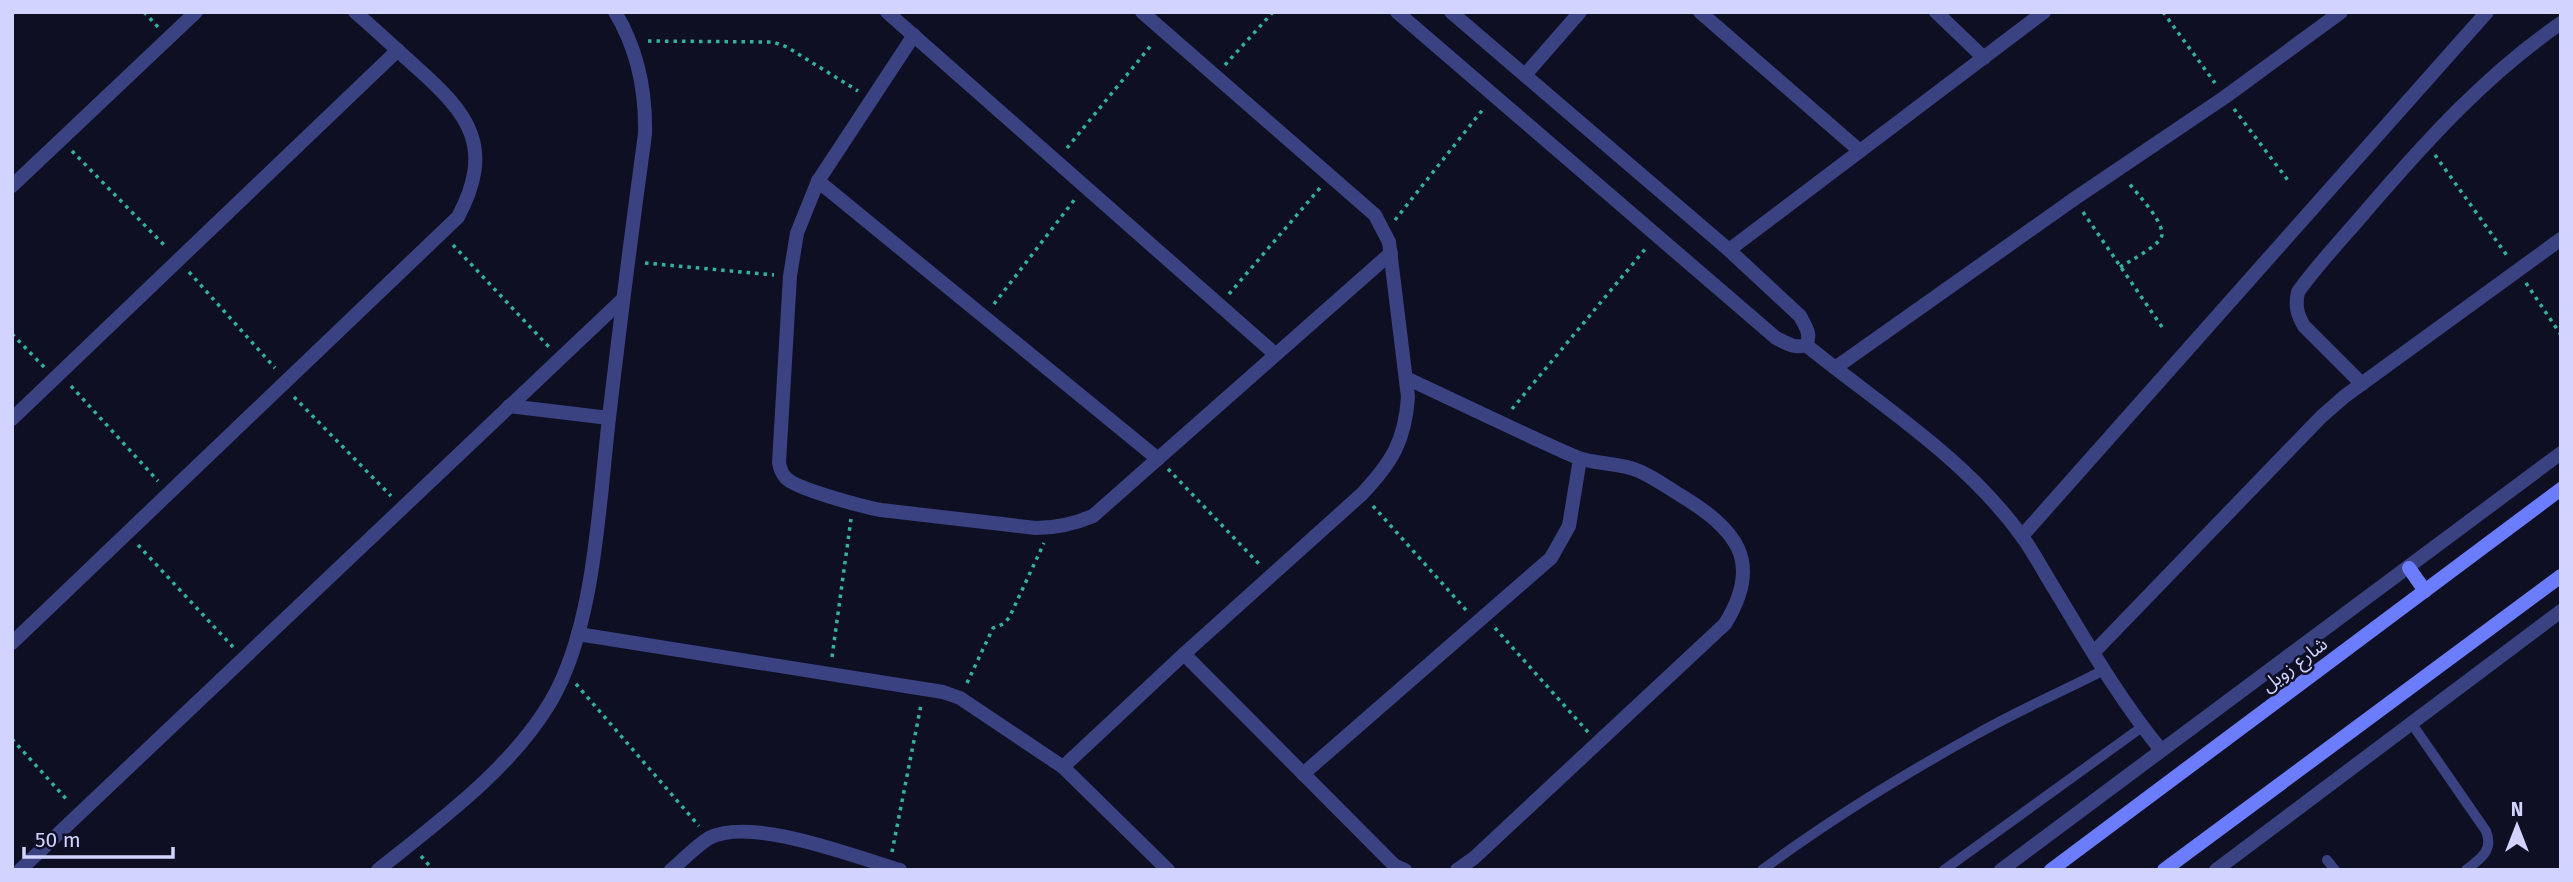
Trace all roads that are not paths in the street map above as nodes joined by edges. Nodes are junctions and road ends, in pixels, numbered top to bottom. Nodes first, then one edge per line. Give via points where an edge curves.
1 (196, 12) edge
2 (355, 12) edge
3 (615, 12) edge
4 (887, 12) edge
5 (1142, 12) edge
6 (1397, 12) edge
7 (1451, 12) edge
8 (1580, 12) edge
9 (1700, 12) edge
10 (1936, 12) edge
11 (2044, 12) edge
12 (2342, 12) edge
13 (2487, 12) edge
14 (2561, 23) edge
15 (914, 35) junction
16 (398, 50) junction
17 (1984, 58) junction
18 (1525, 75) junction
19 (1860, 151) junction
20 (818, 181) junction
21 (12, 186) edge
22 (2561, 239) edge
23 (1729, 250) junction
24 (1391, 253) junction
25 (622, 299) junction
26 (1806, 345) junction
27 (1275, 354) junction
28 (1835, 368) junction
29 (1406, 378) junction
30 (2362, 384) junction
31 (509, 406) junction
32 (609, 418) junction
33 (12, 419) edge
34 (2561, 453) edge
35 (1158, 458) junction
36 (1580, 458) junction
37 (2561, 489) edge
38 (2022, 536) junction
39 (2409, 568) junction
40 (2561, 576) edge
41 (2425, 591) junction
42 (2561, 611) edge
43 (578, 634) junction
44 (12, 643) edge
45 (2094, 652) junction
46 (1184, 654) junction
47 (2104, 670) junction
48 (2412, 724) junction
49 (2143, 727) junction
50 (2161, 750) junction
51 (1063, 767) junction
52 (1303, 774) junction
53 (2327, 860) dead end
54 (895, 868) edge
55 (20, 870) edge
56 (378, 870) edge
57 (671, 870) edge
58 (1168, 870) edge
59 (1405, 870) edge
60 (1457, 870) edge
61 (1762, 870) edge
62 (1944, 870) edge
63 (2000, 870) edge
64 (2051, 870) edge
65 (2164, 870) edge
66 (2216, 870) edge
67 (2335, 870) edge
68 (2466, 870) edge

1 - 21 street
2 - 16 street
3 - 25 street via 630,41 643,87 645,122
4 - 15 street
5 - 24 street via 1375,215 1386,232
6 - 26 street via 1776,338 1791,346
7 - 18 street
8 - 18 street
9 - 19 street
10 - 17 street
11 - 17 street
12 - 28 street
13 - 38 street
14 - 30 street via 2487,80 2426,142 2298,292 2295,304 2304,326
15 - 20 street
15 - 27 street
16 - 33 street
16 - 44 street via 447,94 463,115 473,140 476,167 471,193 458,217
17 - 19 street
18 - 23 street
19 - 23 street
20 - 35 street
20 - 35 street via 797,233 790,276 779,463 792,482 881,510 1051,528 1093,516
22 - 30 street
23 - 26 street via 1800,316 1807,329
24 - 27 street
24 - 29 street
25 - 31 street
25 - 32 street
26 - 28 street
27 - 35 street
28 - 38 street via 1934,444
29 - 36 street
29 - 46 street via 1406,416 1386,468
30 - 45 street via 2321,417
31 - 32 street
31 - 55 street
32 - 43 street via 594,552
34 - 39 street
36 - 52 street via 1569,526 1551,558
36 - 60 street via 1637,470 1710,513 1729,531 1740,553 1743,578 1738,603 1725,624
37 - 41 main road, شارع زويل
38 - 45 street
39 - 41 main road
39 - 50 street
40 - 65 main road
41 - 64 main road, شارع زويل
42 - 48 street
43 - 51 street via 943,692 960,698
43 - 56 street via 552,700 535,725 493,773
45 - 47 street
46 - 51 street
46 - 52 street
47 - 49 street
47 - 61 lane via 1976,734 1800,841
48 - 66 street
48 - 68 lane via 2489,839 2485,854
49 - 50 street
49 - 62 lane
50 - 63 street
51 - 58 street
52 - 59 street
53 - 67 lane
54 - 57 street via 789,836 750,832 710,838

